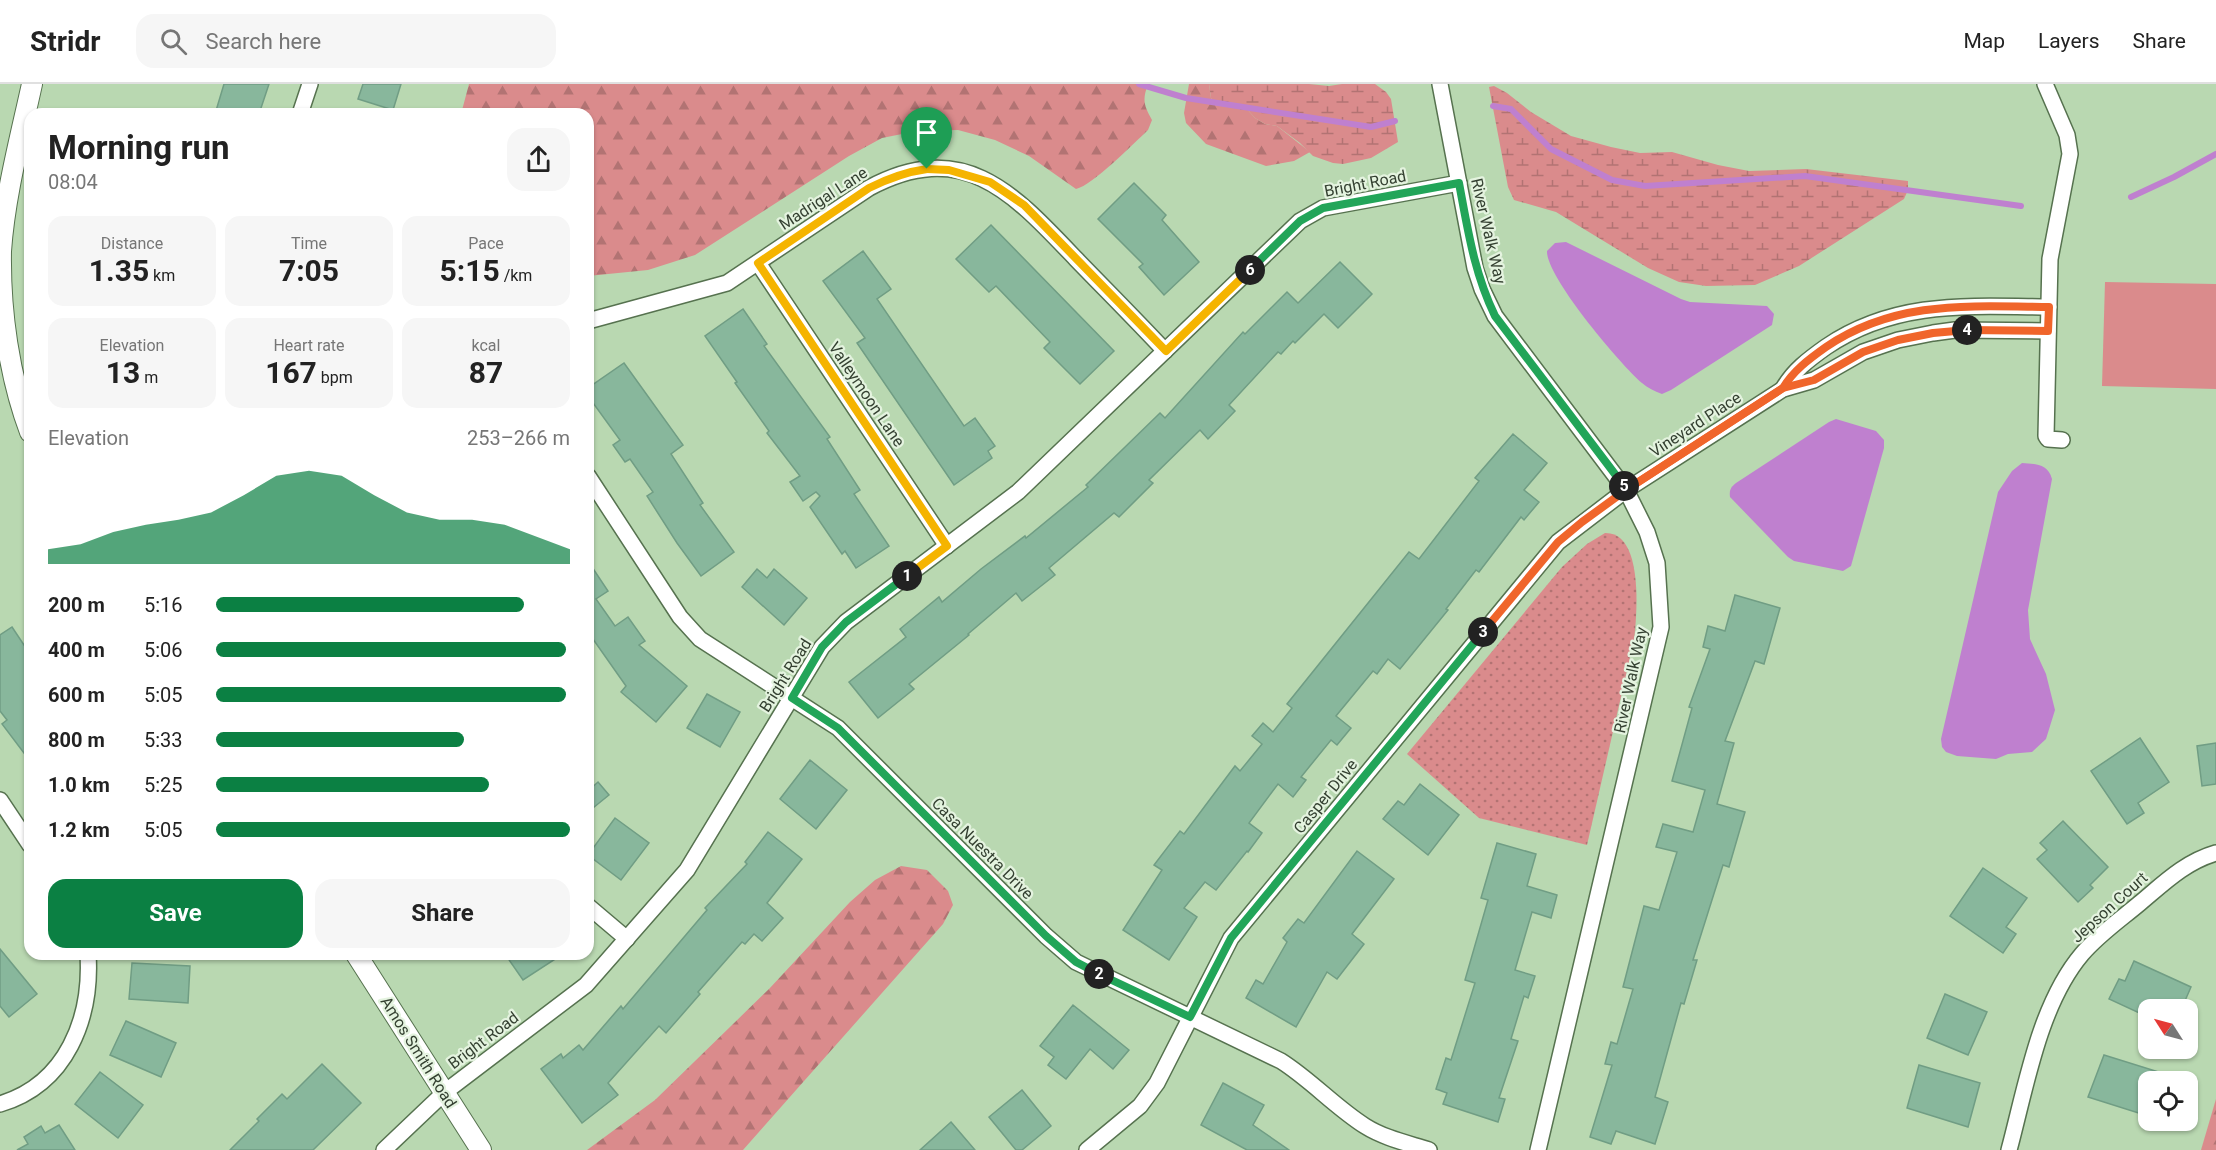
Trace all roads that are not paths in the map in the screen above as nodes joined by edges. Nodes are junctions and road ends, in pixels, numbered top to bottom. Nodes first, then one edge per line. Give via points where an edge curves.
1 (32, 84) edge
2 (310, 84) edge
3 (1440, 84) edge
4 (2045, 84) edge
5 (27, 108) edge
6 (302, 108) edge
7 (24, 121) edge
8 (1459, 183) junction
9 (758, 263) junction
10 (0, 304) edge
11 (2049, 307) junction
12 (594, 319) edge
13 (2048, 331) junction
14 (1166, 351) junction
15 (1783, 388) junction
16 (24, 412) edge
17 (2062, 440) dead end
18 (594, 485) edge
19 (1626, 490) junction
20 (947, 546) junction
21 (792, 698) junction
22 (0, 800) edge
23 (24, 836) edge
24 (2216, 853) edge
25 (594, 911) edge
26 (627, 939) junction
27 (88, 960) edge
28 (360, 960) edge
29 (1190, 1017) junction
30 (445, 1092) junction
31 (0, 1104) edge
32 (384, 1150) edge
33 (481, 1150) edge
34 (1086, 1150) edge
35 (1429, 1150) edge
36 (1538, 1150) edge
37 (2009, 1150) edge

1 - 5 street
2 - 6 street
3 - 8 street, River Walk Way
4 - 11 street via 2070,154 2053,235
7 - 10 street via 3,229
8 - 14 street, Bright Road via 1323,208 1300,221
8 - 19 street, River Walk Way via 1475,268 1495,316
9 - 12 street, Madrigal Lane via 727,283
9 - 14 street, Madrigal Lane via 888,178 927,169 949,170 990,182 1024,205
9 - 20 street, Valleymoon Lane
10 - 16 street
11 - 13 street
11 - 15 street, Vineyard Place via 1937,307 1878,320 1821,350 1794,372
13 - 15 street, Vineyard Place via 1955,330 1913,336 1863,352 1814,380
13 - 17 street via 2045,434 2048,439
14 - 20 street, Bright Road via 1018,492
15 - 19 street, Vineyard Place
18 - 21 street, Casa Nuestra Drive via 680,617 700,639
19 - 29 street, Casper Drive via 1558,542 1231,938
19 - 36 street, River Walk Way via 1657,563 1661,627
20 - 21 street, Bright Road via 846,622 822,647
21 - 26 street, Bright Road via 687,870
21 - 29 street, Casa Nuestra Drive via 838,728 1076,962
22 - 23 street
24 - 37 street, Jepson Court via 2180,869 2082,954 2047,1011
25 - 26 street
26 - 30 street, Bright Road via 586,985
27 - 31 street via 88,998 71,1045 41,1081
28 - 30 street, Amos Smith Road
29 - 34 street, Casper Drive via 1157,1083 1140,1106
29 - 35 street, Casa Nuestra Drive via 1302,1074 1362,1125
30 - 32 street, Bright Road
30 - 33 street, Amos Smith Road

